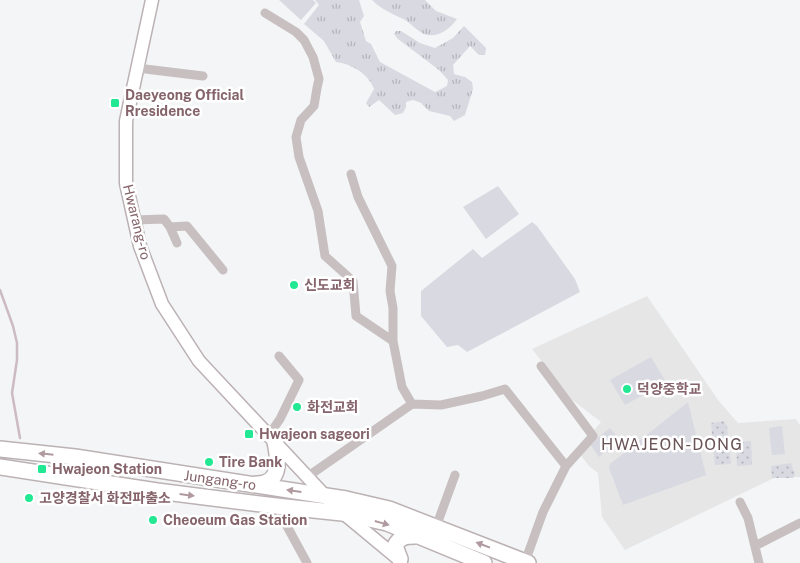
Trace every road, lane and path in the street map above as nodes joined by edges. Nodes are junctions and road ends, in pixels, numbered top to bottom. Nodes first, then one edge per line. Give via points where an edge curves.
1 (152, 0) edge
2 (265, 13) dead end
3 (137, 68) junction
4 (203, 76) dead end
5 (351, 174) dead end
6 (134, 220) junction
7 (170, 228) junction
8 (178, 244) dead end
9 (223, 270) dead end
10 (393, 342) junction
11 (279, 356) dead end
12 (541, 366) dead end
13 (412, 404) junction
14 (272, 439) junction
15 (0, 449) edge
16 (566, 466) junction
17 (0, 467) edge
18 (454, 475) dead end
19 (307, 477) junction
20 (246, 484) junction
21 (325, 495) junction
22 (740, 502) dead end
23 (276, 506) junction
24 (342, 513) junction
25 (800, 523) edge
26 (436, 527) junction
27 (415, 536) junction
28 (755, 546) junction
29 (402, 561) edge
30 (526, 562) edge
31 (307, 563) edge
32 (484, 563) edge
33 (759, 563) edge

1 - 3 main road, Hwarang-ro
2 - 10 street via 304,40 318,78 314,106 301,120 296,137 299,157 318,211 325,256 353,281 356,316
3 - 4 street
3 - 6 main road, Hwarang-ro via 126,121 126,183
5 - 10 street via 358,197 392,266
6 - 7 street via 164,219
6 - 14 main road, Hwarang-ro via 140,246 162,304 199,361
7 - 8 street
7 - 9 street via 187,226
10 - 13 street via 402,387
11 - 14 street via 298,380
12 - 16 street via 593,436
13 - 16 street via 441,405 505,389
13 - 19 street
14 - 19 main road, Hwarang-ro
14 - 20 main road via 278,465 274,475 261,484
20 -> 15 main road, Jungang-ro via 74,457
16 - 30 street via 543,512
17 -> 23 main road, Jungang-ro via 81,481
18 - 26 street
19 - 21 main road, Hwarang-ro
21 -> 20 main road, Jungang-ro
21 - 24 main road, Hwarang-ro
21 - 26 main road, Jungang-ro via 389,509
22 - 28 street
23 - 24 main road, Jungang-ro
23 - 31 street
24 -> 27 main road, Jungang-ro via 387,523
24 - 29 main road, Hwarang-ro
25 - 28 street
30 -> 26 main road, Jungang-ro
27 - 29 main road via 397,541 395,546
27 - 32 main road, Jungang-ro
28 - 33 street

